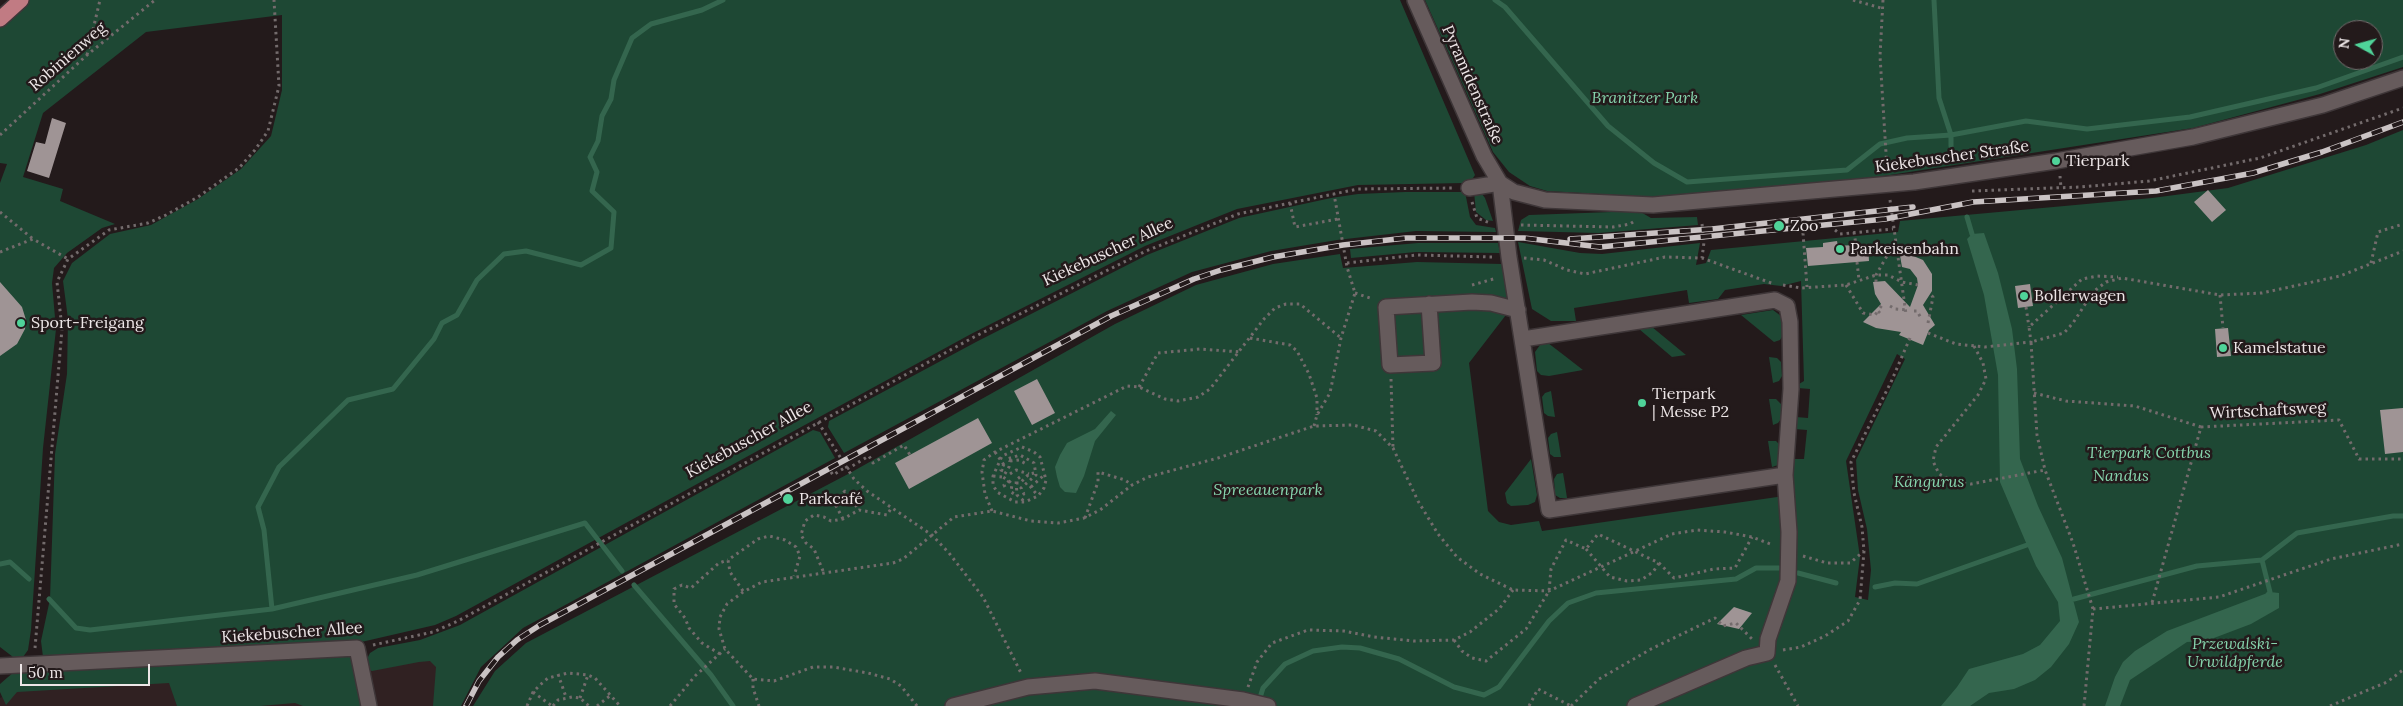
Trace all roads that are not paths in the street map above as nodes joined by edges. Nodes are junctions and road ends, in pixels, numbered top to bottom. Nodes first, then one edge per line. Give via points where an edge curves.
1 (21, 0) edge
2 (1415, 0) edge
3 (0, 19) edge
4 (2403, 78) edge
5 (1500, 183) junction
6 (1469, 188) road end
7 (1429, 304) junction
8 (1518, 310) junction
9 (1523, 339) junction
10 (1785, 475) junction
11 (0, 666) edge
12 (369, 706) edge
13 (953, 706) edge
14 (1268, 706) edge
15 (1636, 706) edge

1 - 3 main road
2 - 5 street, Pyramidenstraße via 1484,156
4 - 5 street, Kiekebuscher Straße via 2323,104 2193,137 1914,182 1653,205 1545,200 1514,192
5 - 6 street
5 - 8 street
7 - 7 street via 1386,307 1390,366 1433,363
7 - 8 street via 1491,303
8 - 9 street
9 - 10 street via 1549,510
9 - 10 street via 1775,300 1787,306 1791,388
10 - 15 street via 1788,581 1768,639 1767,653 1746,658
11 - 12 street, Kiekebuscher Allee via 357,648
13 - 14 street via 1028,687 1095,681 1247,700

